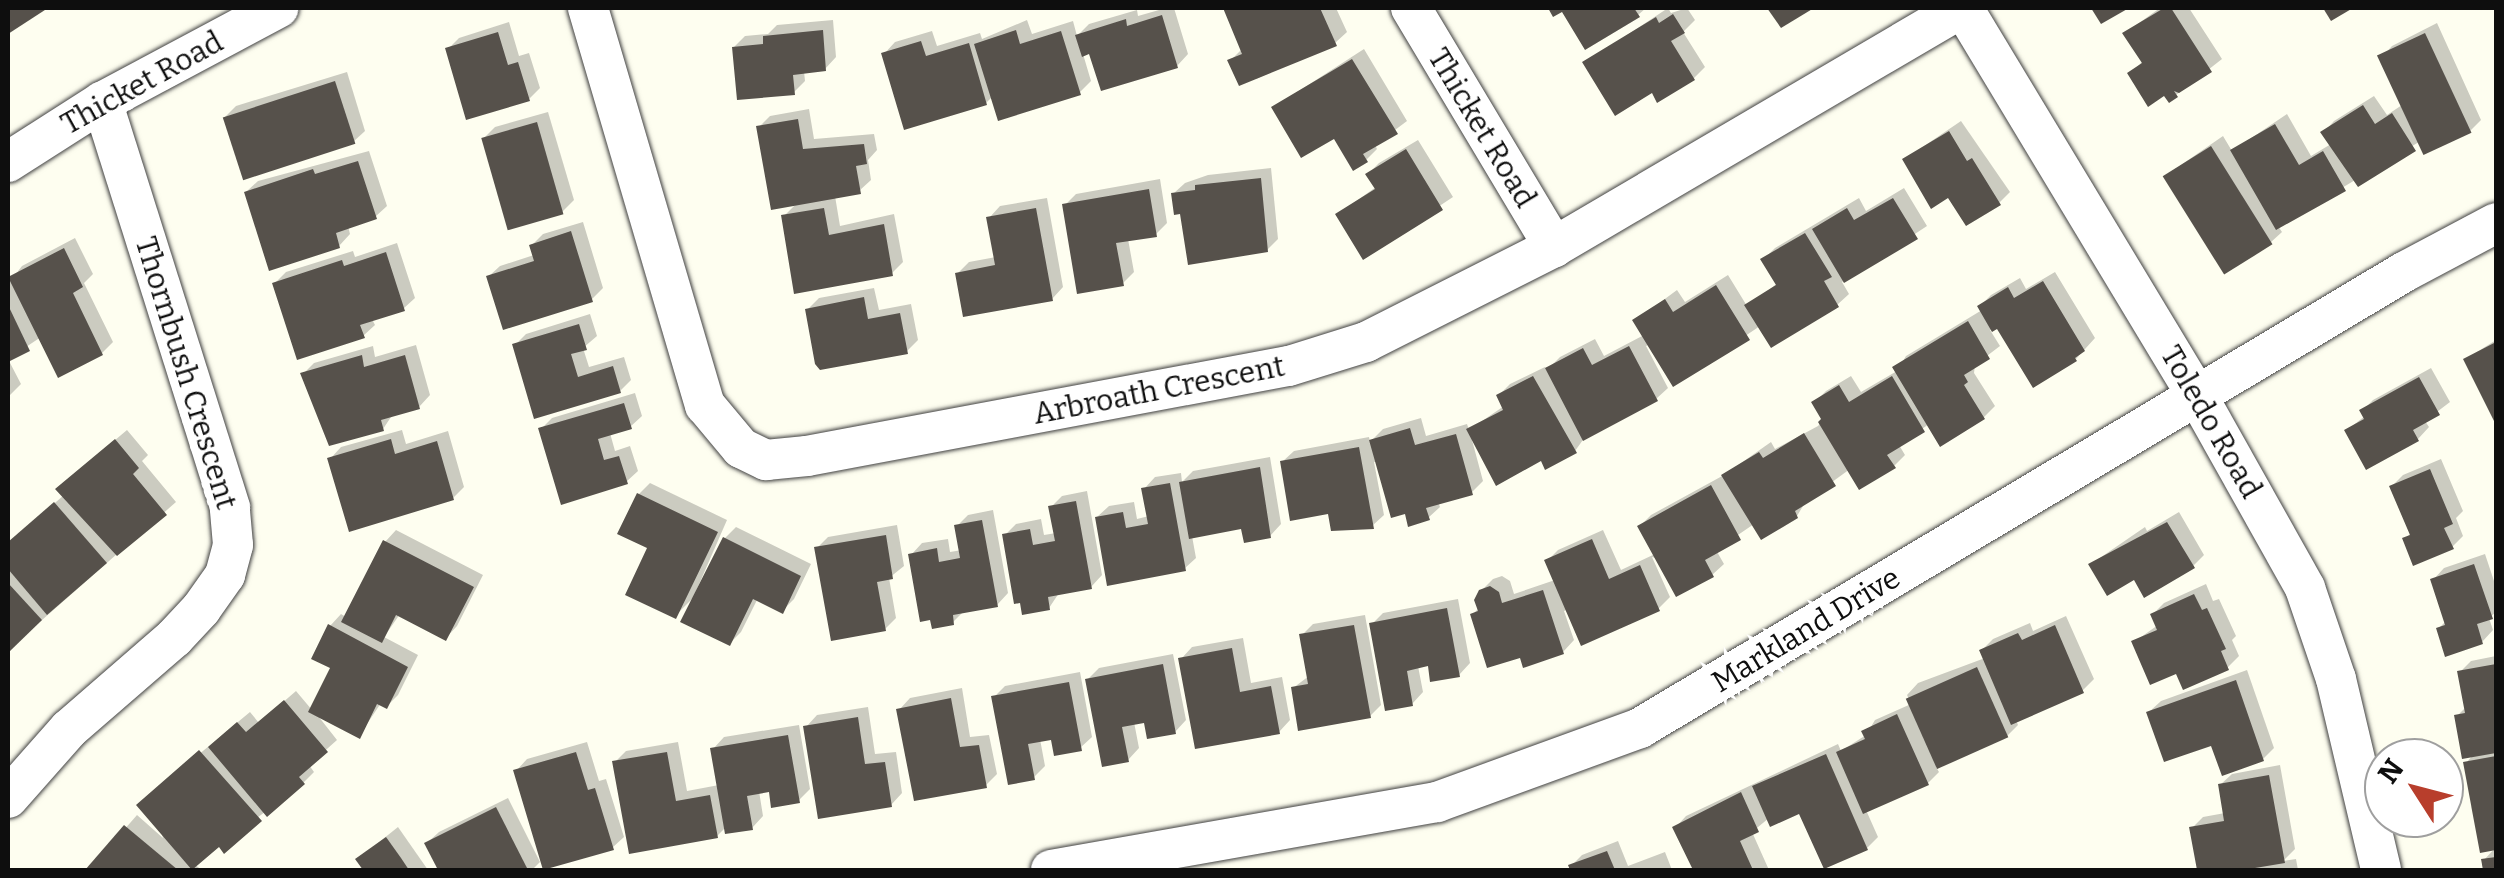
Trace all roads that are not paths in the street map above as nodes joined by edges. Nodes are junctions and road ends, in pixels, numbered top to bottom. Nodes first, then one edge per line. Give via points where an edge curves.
1 (278, 8) edge
2 (588, 8) edge
3 (1411, 8) edge
4 (1963, 8) edge
5 (102, 102) junction
6 (8, 162) edge
7 (2496, 223) edge
8 (1554, 248) junction
9 (2198, 397) junction
10 (8, 798) edge
11 (1051, 870) edge
12 (2381, 870) edge

1 - 5 street, Thicket Road
2 - 8 street, Arbroath Crescent via 705,405 741,448 766,460 1289,366 1366,342
3 - 8 street, Thicket Road
4 - 8 street, Arbroath Crescent
4 - 9 street, Toledo Road
5 - 6 street, Thicket Road
5 - 10 street, Thornbush Crescent via 230,507 233,545 225,576 201,608 68,729
7 - 9 street, Markland Drive
9 - 11 street, Markland Drive via 1640,728 1437,802
9 - 12 street, Toledo Road via 2305,588 2336,679

